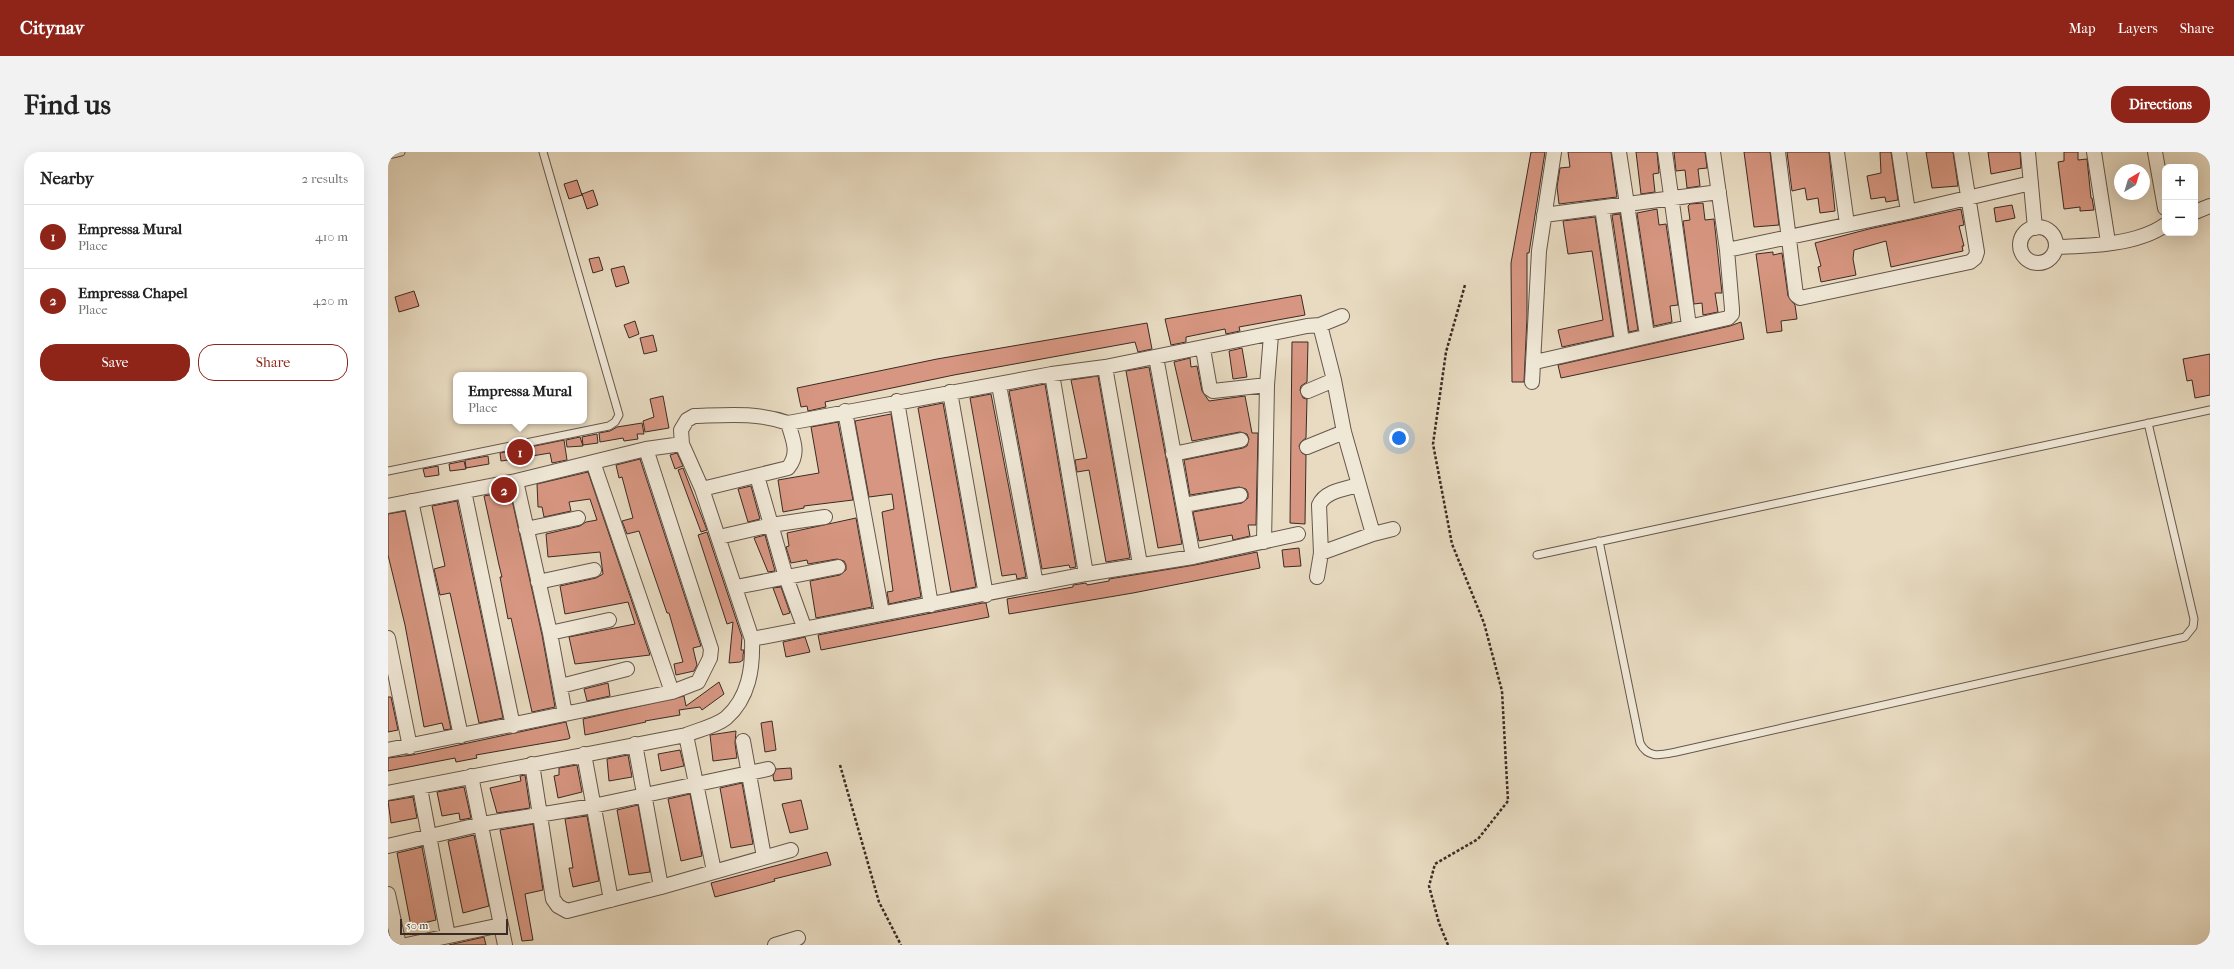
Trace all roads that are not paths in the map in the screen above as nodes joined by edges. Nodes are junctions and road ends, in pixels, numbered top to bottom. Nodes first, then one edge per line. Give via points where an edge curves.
1 (401, 152) edge
2 (542, 152) edge
3 (1554, 152) edge
4 (1619, 152) edge
5 (1665, 152) edge
6 (1713, 152) edge
7 (1778, 152) edge
8 (1837, 152) edge
9 (1899, 152) edge
10 (1961, 152) edge
11 (2028, 152) edge
12 (2094, 152) edge
13 (2155, 152) edge
14 (388, 155) edge
15 (2031, 183) junction
16 (1719, 192) junction
17 (1966, 198) junction
18 (1671, 199) junction
19 (2164, 200) edge
20 (1627, 204) junction
21 (2210, 206) edge
22 (1602, 208) junction
23 (2198, 211) edge
24 (1908, 212) junction
25 (1544, 215) junction
26 (1847, 224) junction
27 (2162, 226) edge
28 (2035, 228) junction
29 (1788, 237) junction
30 (2108, 242) junction
31 (2056, 247) junction
32 (1727, 250) junction
33 (1342, 316) dead end
34 (1320, 325) junction
35 (1689, 326) junction
36 (1271, 335) junction
37 (1647, 335) junction
38 (1622, 341) junction
39 (1203, 349) junction
40 (1156, 357) junction
41 (1535, 362) junction
42 (1105, 367) junction
43 (1052, 374) junction
44 (1334, 380) junction
45 (1532, 382) dead end
46 (998, 385) junction
47 (1267, 385) junction
48 (1308, 391) dead end
49 (950, 392) junction
50 (897, 402) junction
51 (2210, 410) edge
52 (845, 411) junction
53 (788, 423) junction
54 (2148, 423) junction
55 (1344, 432) junction
56 (1240, 440) dead end
57 (682, 444) junction
58 (1307, 447) dead end
59 (646, 449) junction
60 (1173, 454) junction
61 (593, 462) junction
62 (388, 471) edge
63 (757, 476) junction
64 (516, 481) junction
65 (1358, 485) junction
66 (702, 489) junction
67 (464, 491) junction
68 (1240, 495) dead end
69 (411, 501) junction
70 (1184, 505) junction
71 (388, 506) edge
72 (825, 517) dead end
73 (578, 518) dead end
74 (771, 525) junction
75 (526, 528) junction
76 (1394, 529) dead end
77 (1298, 534) dead end
78 (1373, 534) junction
79 (719, 537) junction
80 (1599, 541) junction
81 (1264, 542) junction
82 (1321, 553) junction
83 (1537, 555) dead end
84 (1193, 557) junction
85 (1140, 564) junction
86 (838, 567) dead end
87 (594, 570) dead end
88 (1086, 574) junction
89 (786, 576) junction
90 (1317, 577) dead end
91 (538, 582) junction
92 (1036, 584) junction
93 (736, 587) junction
94 (986, 595) junction
95 (931, 605) junction
96 (882, 613) junction
97 (609, 620) dead end
98 (804, 627) junction
99 (550, 633) junction
100 (388, 638) edge
101 (752, 639) junction
102 (627, 669) dead end
103 (561, 686) junction
104 (672, 692) junction
105 (564, 714) junction
106 (512, 726) junction
107 (686, 735) junction
108 (461, 736) junction
109 (743, 741) dead end
110 (635, 744) junction
111 (410, 747) junction
112 (388, 750) edge
113 (584, 754) junction
114 (532, 764) junction
115 (768, 769) dead end
116 (748, 773) junction
117 (471, 776) junction
118 (696, 783) junction
119 (420, 788) junction
120 (388, 793) edge
121 (645, 794) junction
122 (593, 806) junction
123 (540, 816) junction
124 (482, 824) junction
125 (430, 836) junction
126 (388, 846) edge
127 (791, 850) dead end
128 (764, 857) junction
129 (714, 871) junction
130 (662, 887) junction
131 (388, 894) edge
132 (611, 900) junction
133 (501, 925) junction
134 (448, 936) junction
135 (798, 938) dead end
136 (505, 944) edge
137 (399, 945) edge
138 (406, 945) edge
139 (775, 945) edge

1 - 14 lane
2 - 62 lane via 619,415 609,426
3 - 25 street
4 - 20 street
5 - 18 street
6 - 16 street
7 - 29 street
8 - 26 street
9 - 24 street
10 - 17 street
11 - 15 street
12 - 30 street
13 - 19 street
15 - 17 street
15 - 28 street
16 - 18 street
16 - 32 street
17 - 24 street
17 - 29 street via 1977,252 1970,262 1800,298 1796,295
18 - 20 street
18 - 35 street
20 - 22 street
20 - 37 street
21 - 23 street
22 - 25 street
22 - 38 street
24 - 26 street
25 - 41 street via 1539,251
26 - 29 street
27 - 30 street via 2144,235
28 - 31 street via 2041,227 2050,232 2056,240
28 - 31 street via 2022,235 2022,255 2030,262 2040,264 2050,259
29 - 32 street
30 - 31 street
32 - 35 street via 1732,314 1728,318
33 - 34 street
34 - 36 street
34 - 44 street
35 - 37 street
36 - 39 street
36 - 47 street
37 - 38 street
38 - 41 street
39 - 40 street
39 - 47 street via 1210,389 1213,391
40 - 42 street
40 - 60 street
41 - 45 street
42 - 43 street
42 - 85 street
43 - 46 street
43 - 88 street
44 - 48 street
44 - 55 street
46 - 49 street
46 - 92 street
47 - 81 street
49 - 50 street
49 - 94 street
50 - 52 street
50 - 95 street
51 - 54 lane
52 - 53 street
52 - 96 street
53 - 57 street via 772,417 747,414 694,416 687,420 681,430
53 - 63 street via 796,452 794,461 788,468
54 - 80 lane
54 - 80 lane via 2194,619 2193,627 2185,637 1660,756 1643,750 1640,743
55 - 58 street
55 - 65 street
56 - 60 street
57 - 59 street
57 - 66 street
59 - 61 street
59 - 104 street via 711,649 710,658 698,682
60 - 70 street
61 - 64 street
61 - 104 street
63 - 66 street
63 - 74 street
64 - 67 street
64 - 75 street
65 - 78 street
65 - 82 street via 1321,500
66 - 79 street
67 - 69 street
67 - 106 street
68 - 70 street
69 - 71 street
69 - 108 street
70 - 84 street
72 - 74 street
73 - 75 street
74 - 79 street
74 - 89 street
75 - 91 street
76 - 78 street
77 - 81 street
78 - 82 street
79 - 93 street
80 - 83 lane
81 - 84 street
82 - 90 street
84 - 85 street
85 - 88 street
86 - 89 street
87 - 91 street
88 - 92 street
89 - 93 street
89 - 98 street
91 - 99 street
92 - 94 street
93 - 101 street
94 - 95 street
95 - 96 street
96 - 98 street
97 - 99 street
98 - 101 street
99 - 103 street
100 - 111 street
101 - 107 street via 753,660 750,680 738,704 725,719
102 - 103 street
103 - 105 street
104 - 105 street
105 - 106 street
106 - 108 street
107 - 110 street
107 - 118 street
108 - 111 street
109 - 116 street
110 - 113 street
110 - 121 street
111 - 112 street
113 - 114 street
113 - 122 street
114 - 117 street
114 - 123 street
115 - 116 street
116 - 118 street
116 - 128 street
117 - 119 street
117 - 124 street
118 - 121 street
118 - 129 street
119 - 120 street
119 - 125 street
121 - 122 street
121 - 130 street
122 - 123 street
122 - 132 street
123 - 124 street
123 - 132 street via 553,899 558,906 567,911
124 - 125 street
124 - 133 street
125 - 126 street
125 - 134 street
127 - 128 street
128 - 129 street
129 - 130 street
130 - 132 street
131 - 137 street
133 - 134 street
133 - 136 street
134 - 138 street
135 - 139 street

